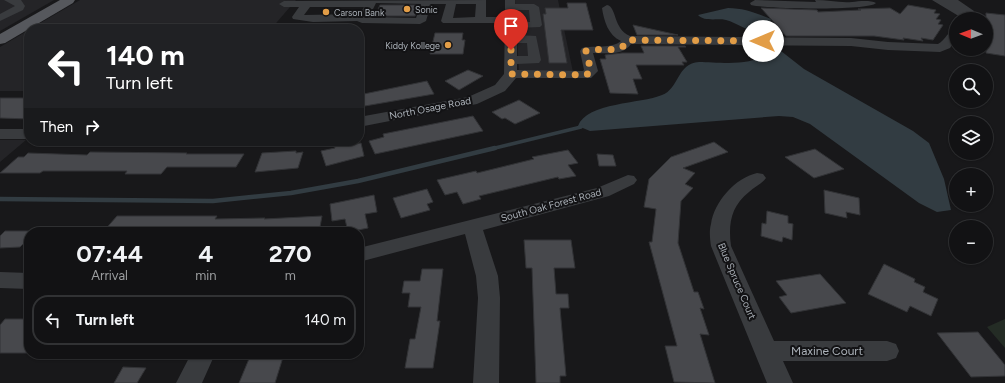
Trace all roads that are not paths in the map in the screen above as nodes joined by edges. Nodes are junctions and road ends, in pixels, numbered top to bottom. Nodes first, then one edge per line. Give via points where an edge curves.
1 (9, 0) edge
2 (69, 0) edge
3 (439, 0) edge
4 (937, 0) edge
5 (951, 0) edge
6 (372, 1) edge
7 (392, 1) edge
8 (427, 1) edge
9 (452, 1) junction
10 (510, 3) edge
11 (606, 3) edge
12 (754, 3) dead end
13 (823, 3) edge
14 (871, 3) dead end
15 (284, 4) dead end
16 (307, 4) junction
17 (956, 12) edge
18 (968, 12) edge
19 (0, 18) edge
20 (364, 18) junction
21 (383, 20) junction
22 (480, 20) junction
23 (511, 22) junction
24 (28, 24) edge
25 (24, 26) edge
26 (611, 26) junction
27 (19, 29) junction
28 (0, 30) edge
29 (582, 37) dead end
30 (511, 39) junction
31 (0, 40) edge
32 (628, 40) junction
33 (674, 40) junction
34 (949, 41) edge
35 (586, 51) junction
36 (511, 60) junction
37 (511, 74) junction
38 (364, 121) edge
39 (0, 134) edge
40 (24, 134) edge
41 (0, 149) edge
42 (757, 178) dead end
43 (628, 180) dead end
44 (472, 226) junction
45 (364, 254) edge
46 (0, 280) edge
47 (24, 281) edge
48 (766, 350) junction
49 (887, 352) dead end
50 (201, 359) edge
51 (189, 383) edge
52 (486, 383) edge
53 (780, 383) edge

1 - 19 street via 17,2 19,8
2 - 24 main road
3 - 8 street
3 - 9 street
4 - 17 street
5 - 18 street
6 - 7 street
6 - 16 street
6 - 20 street
7 - 8 street
7 - 21 street
8 - 21 street via 420,21
9 - 22 street via 482,1
9 - 22 street via 447,21
10 - 23 street
10 - 23 street via 534,7 536,25
11 - 26 street
12 - 13 street
13 - 14 street via 844,6
15 - 16 street
16 - 20 street via 297,17
20 - 21 street via 362,20
22 - 23 street
23 - 30 street
25 - 27 main road
26 - 32 street via 623,39
26 - 33 street
27 - 28 street
27 - 31 main road
29 - 35 street
30 - 36 street
30 - 36 street via 532,39 534,60
32 - 33 street
32 - 35 street via 620,49
33 - 34 street via 851,42 940,48
35 - 37 street via 591,71 586,75
36 - 37 street
37 - 38 street, North Osage Road via 506,84 472,101
39 - 40 street
40 - 41 street
42 - 48 street, Blue Spruce Court via 744,185 731,198 722,212 719,236
43 - 44 street, South Oak Forest Road via 604,192
44 - 45 street, South Oak Forest Road
44 - 52 street via 487,276 489,298
46 - 47 street
48 - 49 street, Maxine Court
48 - 53 street, Blue Spruce Court
50 - 51 street

